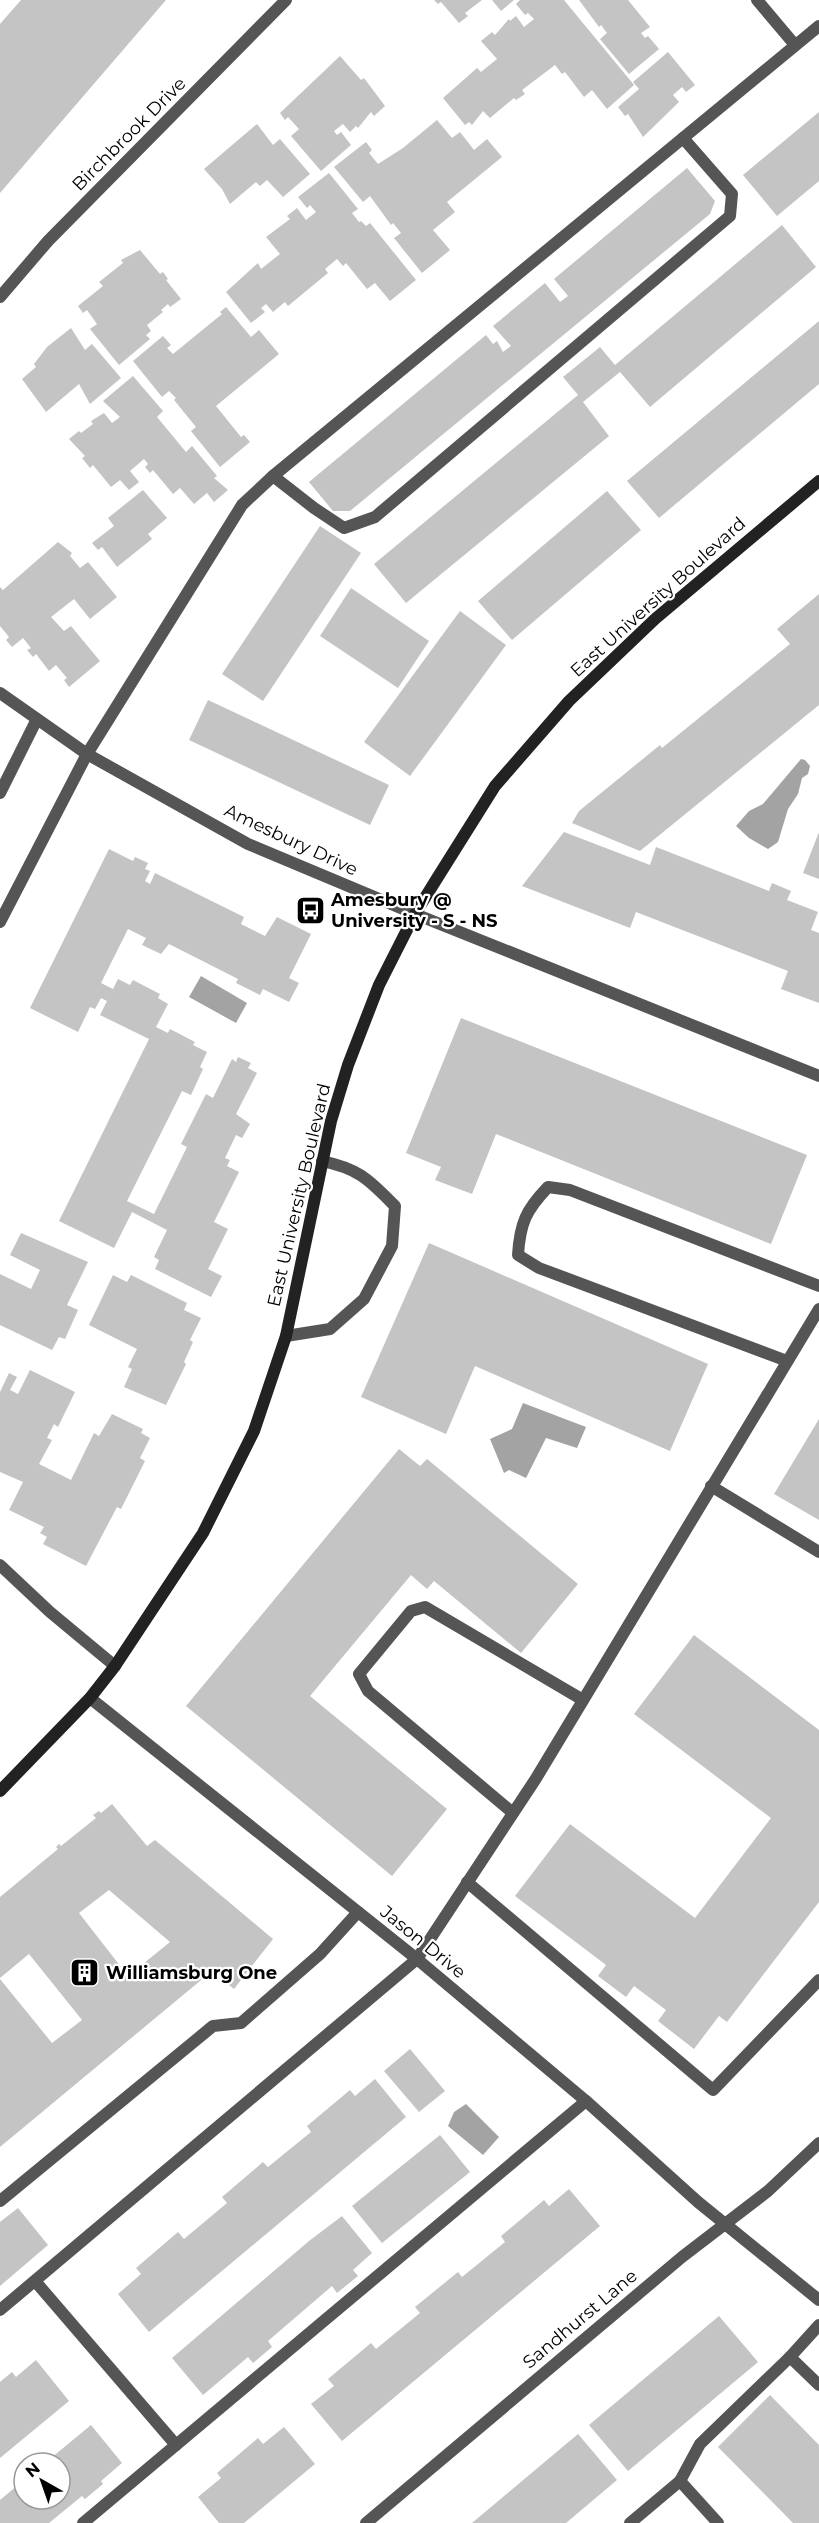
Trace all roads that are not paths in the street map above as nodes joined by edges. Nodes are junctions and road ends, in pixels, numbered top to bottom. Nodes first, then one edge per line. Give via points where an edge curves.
1 (286, 0) edge
2 (757, 0) edge
3 (819, 26) edge
4 (795, 45) junction
5 (683, 138) junction
6 (0, 297) edge
7 (273, 476) junction
8 (819, 481) edge
9 (0, 693) edge
10 (37, 719) junction
11 (87, 754) junction
12 (0, 793) edge
13 (415, 914) junction
14 (0, 922) edge
15 (819, 1076) edge
16 (322, 1161) junction
17 (819, 1286) edge
18 (819, 1309) edge
19 (286, 1336) junction
20 (787, 1361) junction
21 (711, 1486) junction
22 (819, 1552) edge
23 (0, 1565) edge
24 (115, 1666) junction
25 (90, 1698) junction
26 (583, 1700) junction
27 (1, 1788) edge
28 (513, 1813) junction
29 (467, 1882) junction
30 (358, 1912) junction
31 (417, 1959) junction
32 (819, 1980) edge
33 (586, 2101) junction
34 (819, 2143) edge
35 (0, 2201) edge
36 (727, 2224) junction
37 (35, 2281) junction
38 (819, 2300) edge
39 (0, 2310) edge
40 (819, 2325) edge
41 (790, 2357) junction
42 (819, 2385) edge
43 (176, 2445) junction
44 (680, 2481) junction
45 (83, 2523) edge
46 (366, 2523) edge
47 (630, 2523) edge
48 (718, 2523) edge

1 - 6 street, Birchbrook Drive via 48,241
2 - 4 street
3 - 4 street
4 - 5 street
5 - 7 street
5 - 7 street via 732,194 730,216 375,517 344,528
7 - 11 street via 242,505
8 - 13 street, East University Boulevard via 655,619 569,701 495,786
9 - 10 street, Amesbury Drive
10 - 11 street, Amesbury Drive
10 - 12 street
11 - 13 street, Amesbury Drive via 248,844
11 - 14 street
13 - 15 street, Amesbury Drive
13 - 16 street, East University Boulevard via 379,985 348,1065
16 - 19 street, East University Boulevard
16 - 19 street via 346,1166 366,1178 395,1206 392,1246 364,1299 330,1329
17 - 20 street via 570,1190 548,1187 530,1206 519,1230 518,1255 539,1268
18 - 20 street
19 - 24 street, East University Boulevard via 254,1431 203,1533
20 - 21 street
21 - 22 street
21 - 26 street
23 - 24 street
24 - 25 street, East University Boulevard
25 - 27 street, East University Boulevard
25 - 30 street, Jason Drive
26 - 28 street
26 - 28 street via 425,1607 411,1611 359,1674 368,1691
28 - 29 street
29 - 31 street
29 - 32 street via 713,2090
30 - 31 street, Jason Drive
30 - 35 street via 320,1954 250,2016 241,2023 213,2026
31 - 33 street, Jason Drive
31 - 37 street
33 - 36 street, Jason Drive
33 - 43 street
34 - 36 street, Sandhurst Lane via 768,2192
36 - 38 street
36 - 46 street, Sandhurst Lane via 682,2257
37 - 39 street
37 - 43 street
40 - 41 street
41 - 42 street
41 - 44 street via 700,2444
43 - 45 street
44 - 47 street
44 - 48 street

